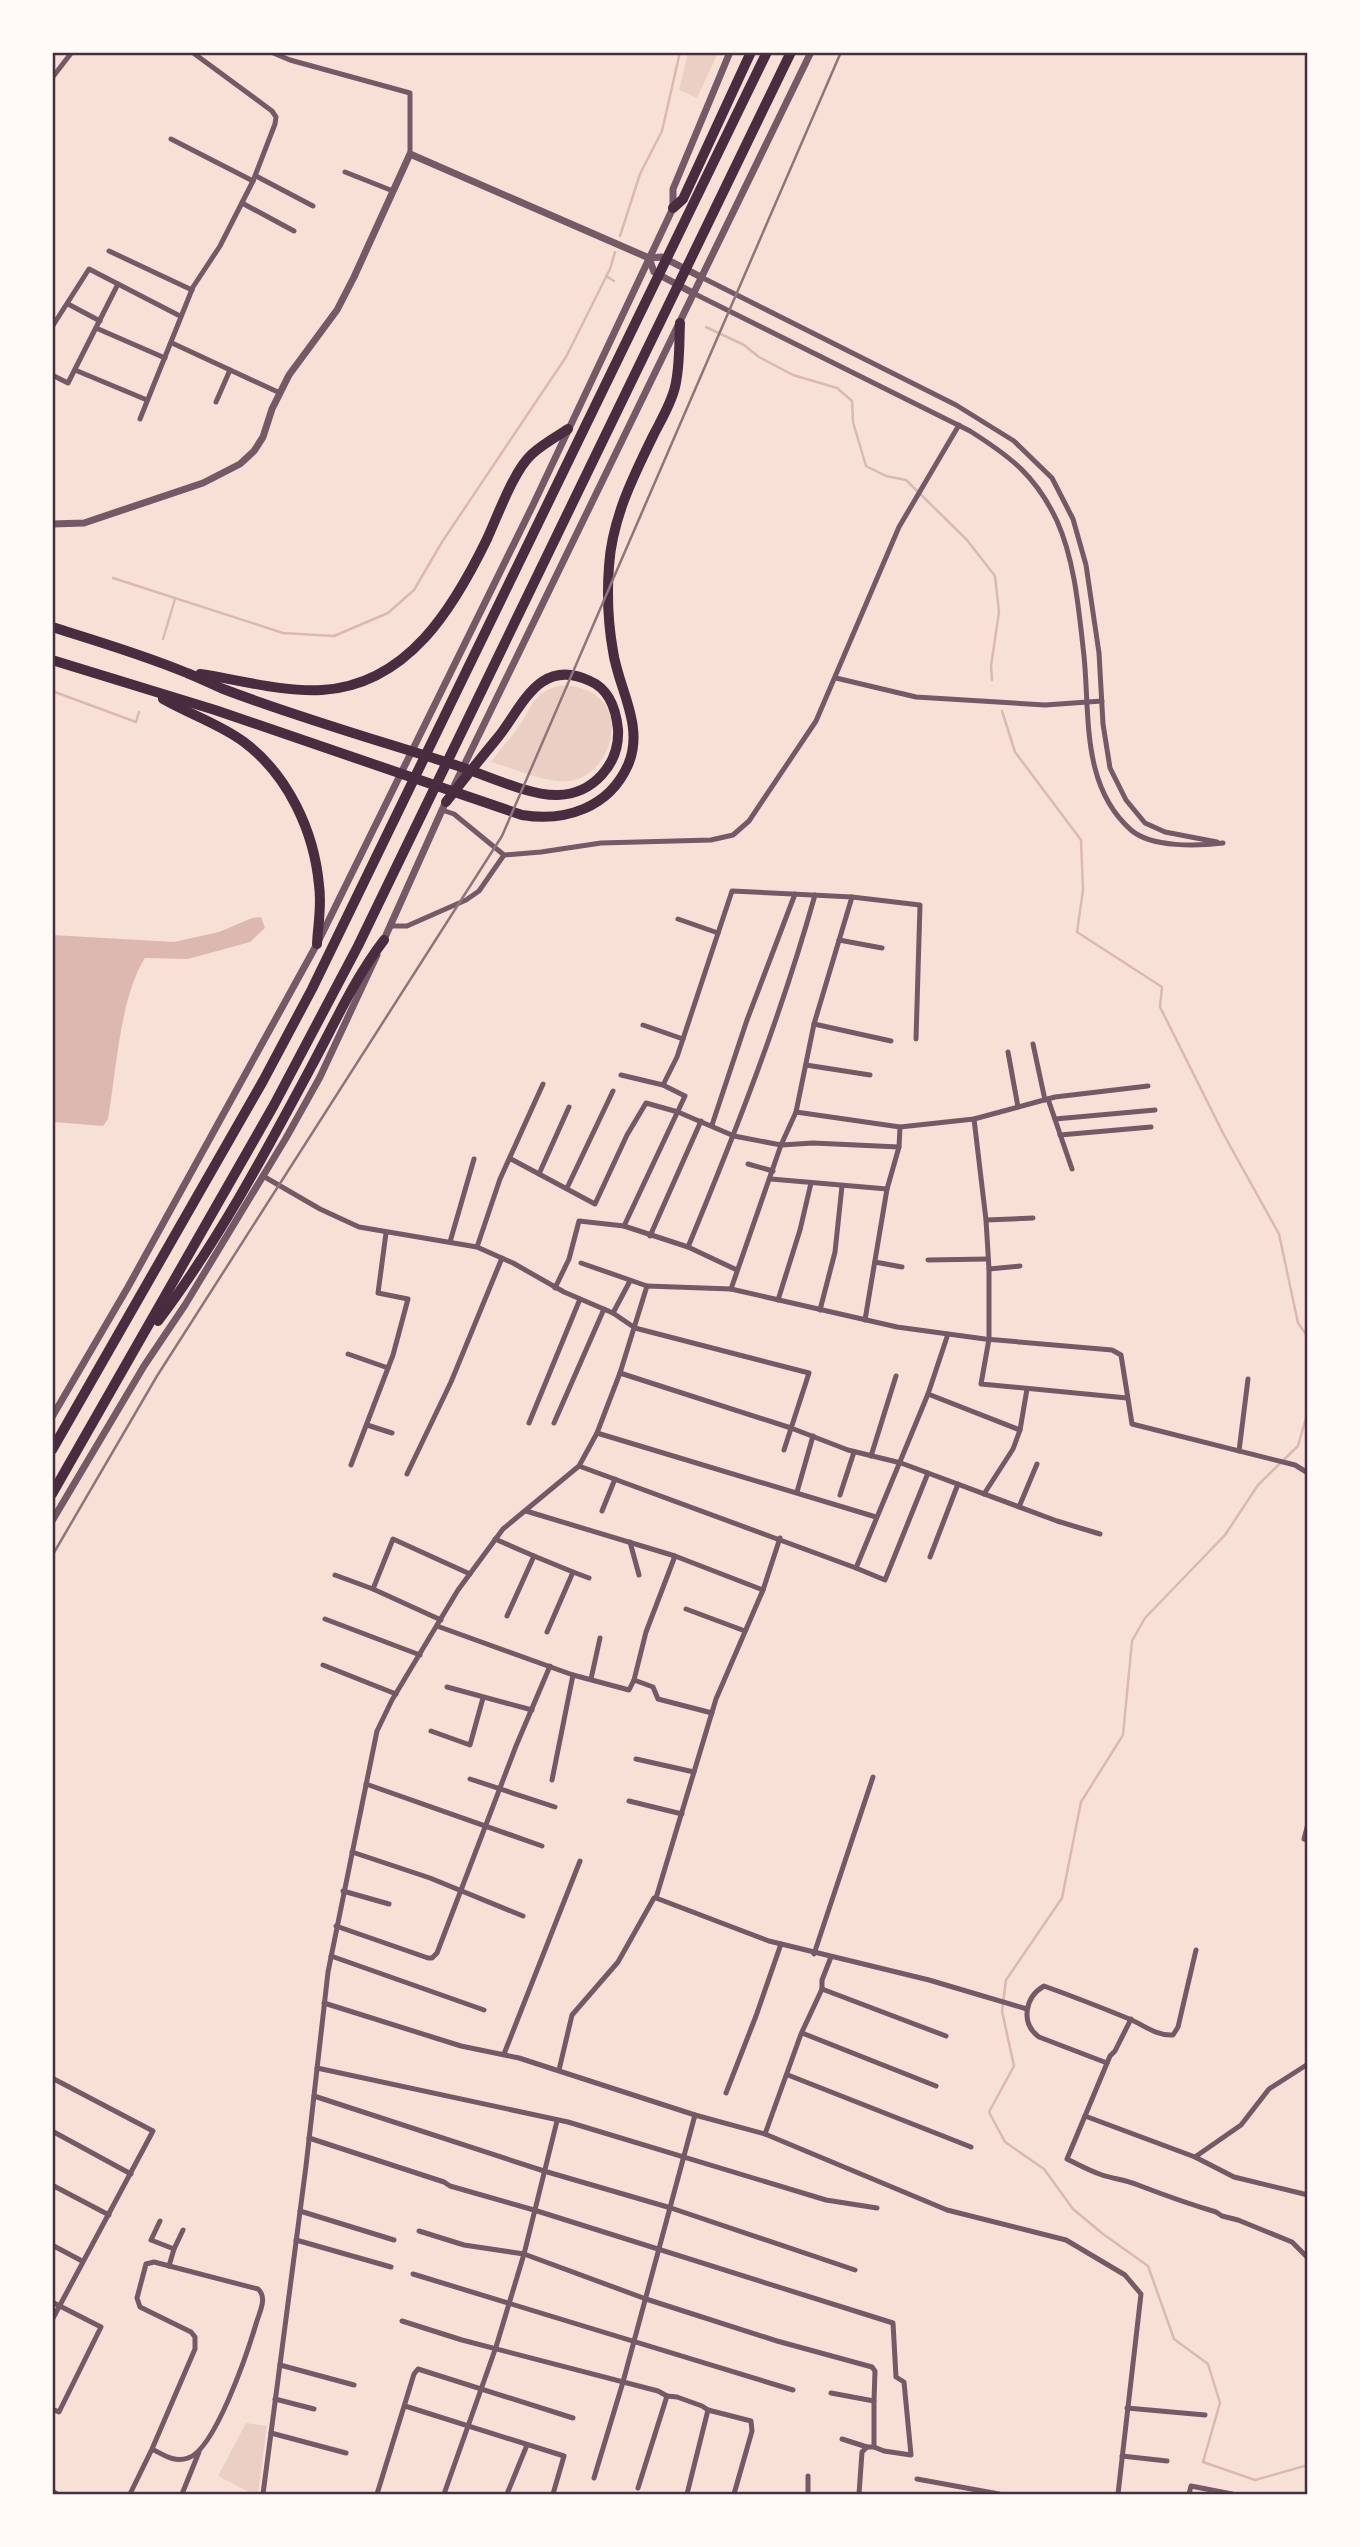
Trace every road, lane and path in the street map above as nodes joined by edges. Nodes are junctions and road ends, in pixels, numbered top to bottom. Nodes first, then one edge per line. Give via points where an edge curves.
1 (72, 52) edge
2 (192, 52) edge
3 (271, 52) edge
4 (730, 52) edge
5 (751, 52) edge
6 (768, 52) edge
7 (790, 52) edge
8 (811, 52) edge
9 (52, 78) edge
10 (171, 139) dead end
11 (410, 154) junction
12 (345, 172) dead end
13 (254, 178) junction
14 (393, 191) junction
15 (242, 203) junction
16 (313, 206) dead end
17 (673, 208) junction
18 (294, 231) dead end
19 (109, 251) dead end
20 (649, 258) junction
21 (701, 277) junction
22 (118, 285) junction
23 (192, 290) junction
24 (693, 293) junction
25 (68, 304) junction
26 (180, 316) junction
27 (100, 321) junction
28 (680, 323) junction
29 (52, 327) edge
30 (96, 328) junction
31 (172, 343) junction
32 (165, 358) junction
33 (75, 370) junction
34 (230, 370) junction
35 (52, 375) edge
36 (280, 393) junction
37 (148, 400) junction
38 (216, 402) dead end
39 (140, 419) dead end
40 (959, 425) junction
41 (568, 429) junction
42 (52, 524) edge
43 (52, 627) edge
44 (52, 660) edge
45 (186, 672) junction
46 (836, 678) junction
47 (151, 691) junction
48 (1087, 701) junction
49 (1102, 701) junction
50 (444, 806) junction
51 (504, 855) junction
52 (795, 894) junction
53 (815, 895) junction
54 (852, 897) junction
55 (678, 919) dead end
56 (390, 926) junction
57 (718, 933) junction
58 (384, 940) junction
59 (839, 940) junction
60 (317, 944) junction
61 (882, 948) dead end
62 (814, 1024) junction
63 (643, 1025) dead end
64 (683, 1039) junction
65 (916, 1039) dead end
66 (891, 1041) dead end
67 (1033, 1044) dead end
68 (1008, 1052) dead end
69 (806, 1065) junction
70 (621, 1075) dead end
71 (870, 1075) dead end
72 (543, 1084) dead end
73 (663, 1085) junction
74 (1148, 1086) dead end
75 (613, 1091) dead end
76 (1046, 1099) junction
77 (569, 1107) dead end
78 (1018, 1107) junction
79 (1155, 1110) dead end
80 (678, 1112) junction
81 (796, 1112) junction
82 (974, 1119) junction
83 (1055, 1119) junction
84 (701, 1121) junction
85 (712, 1125) junction
86 (900, 1127) junction
87 (1151, 1127) dead end
88 (1060, 1135) junction
89 (734, 1136) junction
90 (781, 1145) junction
91 (899, 1147) junction
92 (474, 1159) dead end
93 (511, 1159) junction
94 (748, 1164) dead end
95 (1072, 1169) dead end
96 (774, 1171) junction
97 (539, 1174) junction
98 (263, 1176) junction
99 (771, 1179) junction
100 (811, 1183) junction
101 (842, 1186) junction
102 (567, 1188) junction
103 (887, 1189) junction
104 (1033, 1218) dead end
105 (986, 1220) junction
106 (624, 1226) junction
107 (386, 1233) junction
108 (650, 1236) junction
109 (450, 1242) junction
110 (477, 1247) junction
111 (688, 1247) junction
112 (502, 1258) junction
113 (988, 1259) junction
114 (928, 1260) dead end
115 (875, 1262) junction
116 (581, 1263) dead end
117 (1020, 1266) dead end
118 (902, 1267) dead end
119 (989, 1269) junction
120 (737, 1270) junction
121 (630, 1281) junction
122 (647, 1286) junction
123 (555, 1287) junction
124 (731, 1289) junction
125 (580, 1299) junction
126 (778, 1300) junction
127 (604, 1309) junction
128 (820, 1310) junction
129 (613, 1313) junction
130 (865, 1320) junction
131 (635, 1328) junction
132 (948, 1334) junction
133 (989, 1339) junction
134 (135, 1352) junction
135 (348, 1354) dead end
136 (388, 1368) junction
137 (621, 1373) junction
138 (896, 1376) dead end
139 (1248, 1379) dead end
140 (1027, 1389) junction
141 (928, 1394) junction
142 (1127, 1398) junction
143 (52, 1417) edge
144 (529, 1423) dead end
145 (554, 1423) dead end
146 (368, 1424) junction
147 (792, 1428) junction
148 (1020, 1430) junction
149 (392, 1433) dead end
150 (597, 1433) junction
151 (813, 1436) junction
152 (52, 1450) edge
153 (784, 1450) dead end
154 (1239, 1451) junction
155 (854, 1452) junction
156 (871, 1456) junction
157 (901, 1463) junction
158 (1037, 1464) dead end
159 (351, 1465) dead end
160 (579, 1466) junction
161 (928, 1473) junction
162 (1307, 1473) edge
163 (407, 1474) dead end
164 (615, 1479) junction
165 (958, 1484) junction
166 (797, 1492) junction
167 (52, 1494) edge
168 (984, 1494) junction
169 (840, 1495) dead end
170 (1019, 1507) junction
171 (526, 1511) junction
172 (602, 1511) dead end
173 (876, 1517) junction
174 (52, 1521) edge
175 (1100, 1534) dead end
176 (780, 1538) junction
177 (495, 1539) junction
178 (630, 1542) junction
179 (534, 1556) junction
180 (675, 1556) junction
181 (930, 1557) dead end
182 (856, 1568) junction
183 (573, 1572) junction
184 (470, 1574) junction
185 (335, 1575) dead end
186 (639, 1575) dead end
187 (589, 1578) dead end
188 (373, 1589) junction
189 (763, 1590) junction
190 (686, 1609) dead end
191 (507, 1616) dead end
192 (325, 1619) dead end
193 (441, 1620) junction
194 (437, 1626) junction
195 (745, 1631) junction
196 (547, 1632) dead end
197 (600, 1639) dead end
198 (420, 1655) junction
199 (323, 1665) dead end
200 (550, 1667) junction
201 (573, 1675) junction
202 (591, 1679) junction
203 (634, 1680) junction
204 (447, 1687) dead end
205 (396, 1694) junction
206 (483, 1698) junction
207 (531, 1710) junction
208 (712, 1713) junction
209 (431, 1731) dead end
210 (636, 1759) dead end
211 (694, 1772) junction
212 (873, 1777) dead end
213 (470, 1779) dead end
214 (552, 1780) dead end
215 (366, 1784) junction
216 (500, 1789) junction
217 (629, 1801) dead end
218 (555, 1807) dead end
219 (682, 1814) junction
220 (1307, 1824) edge
221 (486, 1826) junction
222 (1307, 1840) edge
223 (542, 1846) dead end
224 (352, 1852) junction
225 (580, 1861) dead end
226 (343, 1891) junction
227 (461, 1891) junction
228 (656, 1898) junction
229 (389, 1904) dead end
230 (523, 1916) dead end
231 (336, 1926) junction
232 (781, 1944) junction
233 (1196, 1950) dead end
234 (814, 1954) junction
235 (331, 1956) junction
236 (831, 1957) junction
237 (822, 1989) junction
238 (324, 2003) junction
239 (1027, 2009) junction
240 (484, 2010) dead end
241 (1131, 2019) junction
242 (802, 2033) junction
243 (946, 2036) dead end
244 (504, 2054) junction
245 (1107, 2063) junction
246 (1307, 2064) edge
247 (317, 2068) junction
248 (559, 2070) junction
249 (788, 2074) junction
250 (52, 2078) edge
251 (936, 2086) dead end
252 (726, 2093) dead end
253 (314, 2096) junction
254 (695, 2115) junction
255 (1085, 2116) junction
256 (557, 2121) junction
257 (52, 2131) edge
258 (765, 2134) junction
259 (309, 2138) junction
260 (971, 2147) dead end
261 (685, 2156) junction
262 (1195, 2157) junction
263 (544, 2171) junction
264 (131, 2174) junction
265 (52, 2185) edge
266 (1307, 2195) edge
267 (671, 2208) junction
268 (877, 2208) dead end
269 (534, 2210) junction
270 (300, 2211) junction
271 (109, 2215) junction
272 (160, 2221) dead end
273 (183, 2231) dead end
274 (419, 2231) dead end
275 (394, 2240) dead end
276 (296, 2241) junction
277 (52, 2245) edge
278 (174, 2249) junction
279 (660, 2249) junction
280 (524, 2254) junction
281 (1307, 2258) edge
282 (82, 2261) junction
283 (169, 2266) junction
284 (391, 2267) dead end
285 (855, 2270) dead end
286 (413, 2274) dead end
287 (646, 2299) junction
288 (52, 2302) edge
289 (509, 2304) junction
290 (60, 2306) junction
291 (52, 2320) edge
292 (402, 2321) dead end
293 (634, 2340) junction
294 (496, 2347) junction
295 (280, 2365) junction
296 (624, 2382) junction
297 (354, 2385) dead end
298 (480, 2390) junction
299 (793, 2390) dead end
300 (831, 2393) dead end
301 (667, 2396) junction
302 (275, 2399) junction
303 (874, 2401) junction
304 (405, 2406) junction
305 (1127, 2408) junction
306 (52, 2409) edge
307 (314, 2409) dead end
308 (708, 2410) junction
309 (1205, 2415) dead end
310 (573, 2418) dead end
311 (467, 2425) junction
312 (271, 2433) junction
313 (842, 2439) dead end
314 (527, 2445) junction
315 (871, 2447) junction
316 (152, 2449) junction
317 (200, 2451) junction
318 (346, 2453) dead end
319 (1122, 2456) junction
320 (1167, 2461) dead end
321 (808, 2476) dead end
322 (594, 2478) dead end
323 (917, 2479) dead end
324 (638, 2488) dead end
325 (52, 2491) edge
326 (57, 2494) edge
327 (130, 2494) edge
328 (182, 2494) edge
329 (262, 2494) edge
330 (377, 2494) edge
331 (444, 2494) edge
332 (507, 2494) edge
333 (554, 2494) edge
334 (687, 2494) edge
335 (734, 2494) edge
336 (808, 2494) edge
337 (859, 2494) edge
338 (999, 2494) edge
339 (1118, 2494) edge
340 (1189, 2494) edge
341 (1232, 2494) edge

1 - 9 street
2 - 13 street via 276,117
3 - 11 street via 410,93
4 - 17 street via 673,189
5 - 17 highway via 683,199
6 - 152 highway via 306,1000
7 - 134 highway via 358,947
8 - 21 street
10 - 13 street
11 - 14 street
11 - 20 street
12 - 14 street
13 - 15 street
13 - 16 street
14 - 36 street via 337,310
15 - 18 street
15 - 23 street
17 - 20 street
19 - 23 street
20 - 21 street via 662,257
20 - 24 street via 654,272
20 - 41 street
21 - 24 street
21 - 49 street via 956,405 1014,441 1052,478 1073,519 1086,565
22 - 25 street via 89,269
22 - 26 street
22 - 27 street
23 - 26 street
24 - 28 street
24 - 40 street
25 - 27 street
25 - 29 street
26 - 31 street
27 - 30 street
28 - 47 highway via 676,387 622,505 609,566 613,653 631,715 633,751 614,786 594,804 561,817 522,815
28 - 50 street
30 - 32 street
30 - 33 street
31 - 32 street
31 - 34 street
32 - 37 street
33 - 35 street via 68,383
33 - 37 street
34 - 36 street
34 - 38 street
36 - 42 street via 263,437 240,464 202,483 84,523
37 - 39 street
40 - 46 street via 899,527
40 - 48 street via 1006,453 1038,486 1058,523 1071,567
41 - 45 highway via 526,460 455,600 419,645 394,665 355,685 320,690
41 - 60 street
43 - 45 highway
44 - 47 highway
45 - 50 highway via 237,694 396,746 484,774 536,793 549,795 585,788 606,771 613,758 618,733 613,705 604,691 593,681 567,674 543,681 524,697 509,723
46 - 48 street via 916,697 1045,705
46 - 51 street via 816,721 778,779 749,821 733,835
47 - 60 highway via 244,741 280,778 301,817 316,866 320,898
48 - 49 street
48 - 49 street via 1094,769 1112,807 1132,831 1161,843 1223,843 1165,832 1145,823 1126,800 1110,768
50 - 51 street
50 - 56 street
51 - 56 street via 479,891 466,900 407,926
52 - 53 street
52 - 57 street via 732,891
52 - 85 street
53 - 54 street
53 - 89 street via 791,980
54 - 59 street
54 - 65 street via 920,905
55 - 57 street
56 - 58 street
57 - 64 street
58 - 98 street via 320,1077
58 - 134 highway via 365,965 194,1273
59 - 61 street
59 - 62 street
60 - 143 street
62 - 66 street
62 - 69 street
63 - 64 street
64 - 73 street
67 - 76 street
68 - 78 street
69 - 71 street
69 - 81 street
70 - 73 street
72 - 93 street
73 - 80 street via 685,1096
74 - 76 street
75 - 102 street
76 - 78 street
76 - 83 street
77 - 97 street
78 - 82 street
79 - 83 street
80 - 84 street
80 - 102 street via 646,1103 595,1204
80 - 106 street
81 - 86 street
81 - 90 street
82 - 86 street
82 - 105 street
83 - 88 street
84 - 85 street
84 - 108 street
85 - 89 street
86 - 91 street
87 - 88 street
88 - 95 street
89 - 90 street
89 - 111 street
90 - 91 street
90 - 96 street
91 - 103 street
92 - 109 street
93 - 97 street
93 - 110 street
94 - 96 street
96 - 99 street
97 - 102 street
98 - 107 street via 347,1223
98 - 174 street
99 - 100 street
99 - 120 street
100 - 101 street
100 - 126 street
101 - 103 street
101 - 128 street via 835,1252
103 - 115 street
104 - 105 street
105 - 113 street
106 - 108 street
106 - 123 street via 579,1221 569,1259
107 - 109 street
107 - 136 street via 378,1293 408,1300
108 - 111 street
109 - 110 street
110 - 112 street
111 - 120 street
112 - 123 street
112 - 163 street via 452,1382
113 - 114 street
113 - 119 street
115 - 118 street
115 - 130 street
116 - 121 street
117 - 119 street
119 - 133 street
120 - 124 street
121 - 122 street
121 - 129 street
122 - 124 street
122 - 131 street
123 - 125 street
124 - 126 street
125 - 127 street
125 - 144 street
126 - 128 street
127 - 129 street
127 - 145 street
128 - 130 street
129 - 131 street
130 - 132 street
131 - 137 street
131 - 147 street via 809,1373
132 - 133 street
132 - 141 street
133 - 140 street via 981,1384
133 - 142 street via 1112,1350 1121,1355
134 - 167 highway
135 - 136 street
136 - 146 street
137 - 147 street
137 - 150 street
138 - 156 street
139 - 154 street
140 - 142 street
140 - 148 street
141 - 148 street
141 - 157 street
142 - 154 street via 1132,1424
146 - 149 street
146 - 159 street
147 - 151 street
147 - 153 street
148 - 168 street
150 - 160 street
150 - 166 street
151 - 155 street
151 - 166 street
154 - 162 street
155 - 156 street
155 - 169 street
156 - 157 street
157 - 161 street
157 - 173 street
158 - 170 street
160 - 164 street
160 - 171 street
161 - 165 street
161 - 182 street via 885,1580
164 - 172 street
164 - 176 street
165 - 168 street
165 - 181 street
166 - 173 street
168 - 170 street
170 - 175 street
171 - 177 street
171 - 178 street
173 - 182 street
176 - 182 street
176 - 189 street
177 - 179 street
177 - 184 street
178 - 180 street
178 - 186 street
179 - 183 street
179 - 191 street
180 - 189 street
180 - 203 street via 646,1632
183 - 187 street
183 - 196 street
184 - 188 street via 393,1539
184 - 193 street
185 - 188 street
188 - 193 street
189 - 195 street
190 - 195 street
192 - 198 street
193 - 194 street
194 - 198 street
194 - 200 street
195 - 208 street
197 - 202 street
198 - 205 street
199 - 205 street
200 - 201 street
200 - 207 street
201 - 202 street
201 - 214 street
202 - 203 street via 629,1690
203 - 208 street via 653,1687 658,1699
204 - 206 street
205 - 215 street via 377,1731
206 - 207 street
206 - 209 street via 470,1745
207 - 216 street
208 - 211 street
210 - 211 street
211 - 219 street
212 - 234 street
213 - 216 street
215 - 221 street
215 - 224 street
216 - 218 street
216 - 221 street
217 - 219 street
219 - 228 street
220 - 222 street
221 - 223 street
221 - 227 street
224 - 226 street
224 - 227 street
225 - 244 street
226 - 229 street
226 - 231 street
227 - 230 street
227 - 231 street via 438,1953 432,1958
228 - 232 street
228 - 248 street via 618,1962 572,2015
231 - 235 street
232 - 234 street
232 - 252 street
233 - 241 street via 1173,2035 1164,2036
234 - 236 street
235 - 238 street
235 - 240 street
236 - 237 street
236 - 239 street
237 - 242 street
237 - 243 street
238 - 244 street via 461,2046
238 - 247 street
239 - 241 street via 1035,1992 1044,1986
239 - 245 street via 1028,2024 1039,2037
241 - 245 street
242 - 249 street
242 - 251 street
244 - 248 street
245 - 255 street
246 - 262 street via 1269,2089 1241,2125
247 - 253 street
247 - 256 street
248 - 254 street
249 - 258 street
249 - 260 street
250 - 264 street via 153,2131
253 - 259 street
253 - 263 street
254 - 258 street
254 - 261 street
255 - 262 street
255 - 281 street via 1068,2159 1292,2242
256 - 261 street
256 - 263 street
257 - 264 street
258 - 305 street via 947,2210 1066,2240 1125,2275 1140,2294
259 - 269 street
259 - 270 street
261 - 267 street
261 - 268 street via 826,2200
262 - 266 street via 1234,2177
263 - 267 street
263 - 269 street
264 - 271 street
265 - 271 street
267 - 279 street
267 - 285 street
269 - 279 street
269 - 280 street
270 - 275 street
270 - 276 street
271 - 282 street
272 - 278 street via 151,2240
273 - 278 street
274 - 280 street via 464,2245
276 - 284 street
276 - 295 street
277 - 282 street
278 - 283 street
279 - 287 street
279 - 315 street via 894,2323 896,2377 904,2382 911,2455
280 - 287 street
280 - 289 street
282 - 290 street
283 - 316 street via 146,2264 137,2303 142,2310 191,2332 195,2349
283 - 317 street via 258,2289 263,2299 227,2405
286 - 289 street
287 - 293 street
287 - 303 street via 872,2367 876,2371
288 - 290 street
289 - 293 street
289 - 294 street
290 - 291 street
290 - 306 street via 101,2327 60,2412
292 - 294 street
293 - 296 street
293 - 299 street
294 - 296 street
294 - 298 street
295 - 297 street
295 - 302 street
296 - 301 street
296 - 322 street
298 - 304 street via 418,2370
298 - 310 street
298 - 311 street
300 - 303 street
301 - 308 street
301 - 324 street
302 - 307 street
302 - 312 street
303 - 315 street
304 - 311 street
304 - 330 street
305 - 309 street
305 - 319 street
308 - 334 street
308 - 335 street via 751,2421
311 - 314 street
311 - 331 street
312 - 318 street
312 - 329 street
313 - 315 street
314 - 332 street
314 - 333 street via 564,2456
315 - 337 street via 862,2452
316 - 317 street via 173,2459
316 - 327 street
317 - 328 street
319 - 320 street
319 - 339 street
321 - 336 street
323 - 338 street
325 - 326 street
340 - 341 street via 1191,2486

